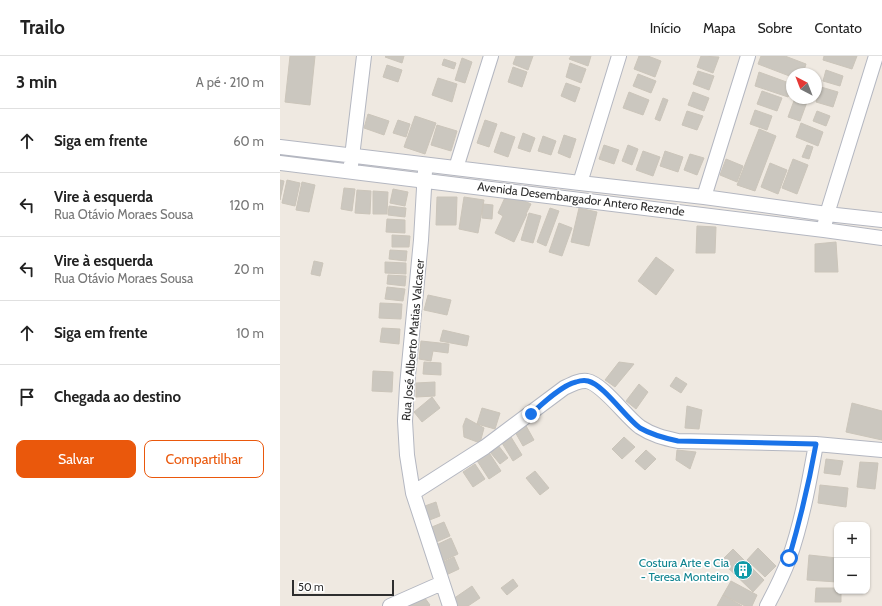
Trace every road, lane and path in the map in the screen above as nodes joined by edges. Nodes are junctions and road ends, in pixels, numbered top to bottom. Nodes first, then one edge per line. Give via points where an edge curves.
1 (364, 56) edge
2 (491, 56) edge
3 (619, 56) edge
4 (748, 56) edge
5 (876, 56) edge
6 (280, 147) edge
7 (352, 156) junction
8 (280, 163) edge
9 (425, 165) junction
10 (456, 168) junction
11 (350, 172) junction
12 (424, 180) junction
13 (580, 183) junction
14 (704, 197) junction
15 (827, 214) junction
16 (882, 220) edge
17 (824, 230) junction
18 (882, 238) edge
19 (816, 444) junction
20 (882, 450) edge
21 (413, 493) junction
22 (442, 583) junction
23 (390, 606) edge
24 (450, 606) edge
25 (766, 606) edge

1 - 7 street
2 - 10 street
3 - 13 street
4 - 14 street
5 - 15 street
6 - 7 street, Avenida Desembargador Antero Rezende
7 - 9 street, Avenida Desembargador Antero Rezende
7 - 11 street
8 - 11 street, Avenida Desembargador Antero Rezende
9 - 10 street, Avenida Desembargador Antero Rezende
9 - 12 street, Rua José Alberto Matias Valcacer
10 - 13 street, Avenida Desembargador Antero Rezende
11 - 12 street, Avenida Desembargador Antero Rezende
12 - 17 street, Avenida Desembargador Antero Rezende
12 - 21 street, Rua José Alberto Matias Valcacer via 405,422
13 - 14 street, Avenida Desembargador Antero Rezende
14 - 15 street, Avenida Desembargador Antero Rezende
15 - 16 street, Avenida Desembargador Antero Rezende
15 - 17 street
17 - 18 street, Avenida Desembargador Antero Rezende
19 - 20 street
19 - 21 street via 678,441 662,438 648,433 639,426 598,386 589,381 574,382 485,447
19 - 25 street via 808,489 789,558 777,588
21 - 22 street, Rua José Alberto Matias Valcacer
22 - 23 street
22 - 24 street, Rua José Alberto Matias Valcacer

